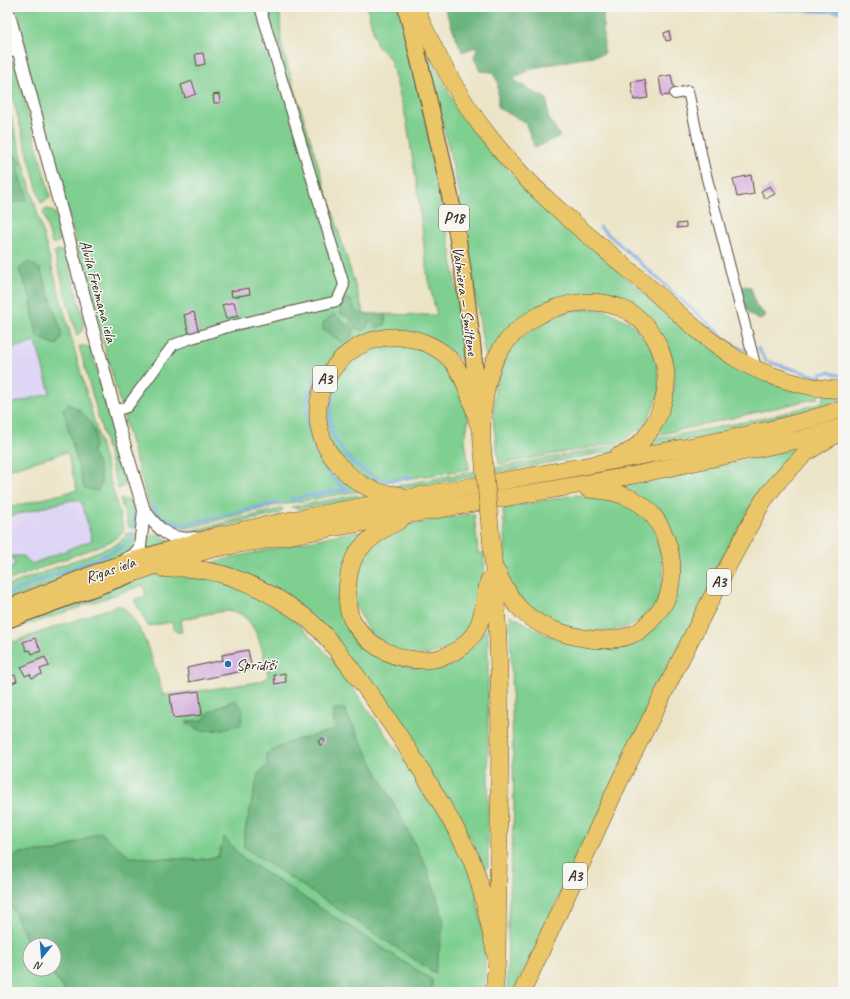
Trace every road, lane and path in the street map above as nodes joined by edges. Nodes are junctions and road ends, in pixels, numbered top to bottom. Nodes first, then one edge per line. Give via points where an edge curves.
1 (8, 7) edge
2 (260, 7) edge
3 (406, 7) edge
4 (416, 7) edge
5 (19, 49) junction
6 (7, 53) edge
7 (674, 94) dead end
8 (756, 368) junction
9 (843, 390) edge
10 (843, 409) edge
11 (115, 411) junction
12 (843, 427) edge
13 (843, 430) edge
14 (482, 438) junction
15 (542, 475) junction
16 (568, 487) junction
17 (463, 489) junction
18 (144, 510) junction
19 (411, 514) junction
20 (215, 536) junction
21 (493, 565) junction
22 (108, 568) junction
23 (134, 573) junction
24 (7, 608) edge
25 (7, 620) edge
26 (497, 960) junction
27 (494, 992) edge
28 (522, 992) edge

1 - 5 street, Alvila Freimaņa iela
2 - 11 street via 344,285 337,301 231,326 189,338 173,346 126,407
3 - 14 main road, Valmiera — Smiltene / P18 via 438,138 454,218 469,306
4 - 8 highway via 434,50 464,102 511,163 564,215 706,336 738,359
5 - 6 street
5 - 11 street, Alvila Freimaņa iela
7 - 8 street via 688,91 704,167
8 - 9 highway via 806,385
10 - 15 highway, A3 via 810,420 724,441
11 - 18 street, Alvila Freimaņa iela
12 - 16 highway via 717,459
13 - 28 highway, A3 via 808,452 780,479 763,501 621,778
14 - 15 highway via 488,383 493,364 504,345 523,326 560,306 585,302 610,304 634,315 653,334 667,372 664,399 655,422 642,440 624,454
14 - 17 highway, A3 via 458,369 438,350 415,340 390,337 357,347 332,368 320,392 318,417 323,442 334,460 360,484 372,491 401,495
14 - 21 highway, A3, bridge
15 - 17 highway, A3
16 - 19 highway
16 - 21 highway via 614,491 633,499 658,522 670,549 672,563 669,594 650,622 633,635 608,640 583,638 555,630 524,614 516,606
17 - 20 highway, A3 via 290,519
18 - 20 street via 165,534 191,539
18 - 22 street, Alvila Freimaņa iela via 140,547 134,555
19 - 21 highway via 371,538 356,556 349,574 348,598 353,622 363,636 378,647 396,657 413,661 446,657 462,646 480,624
19 - 23 highway via 212,549
20 - 22 main road, Rīgas iela
21 - 26 highway, A3 via 499,647
22 - 24 main road, Rīgas iela
23 - 25 main road, Rīgas iela
23 - 26 highway via 183,568 208,571 245,582 280,600 304,617 329,640 414,757 464,841 474,865
26 - 27 highway, A3

